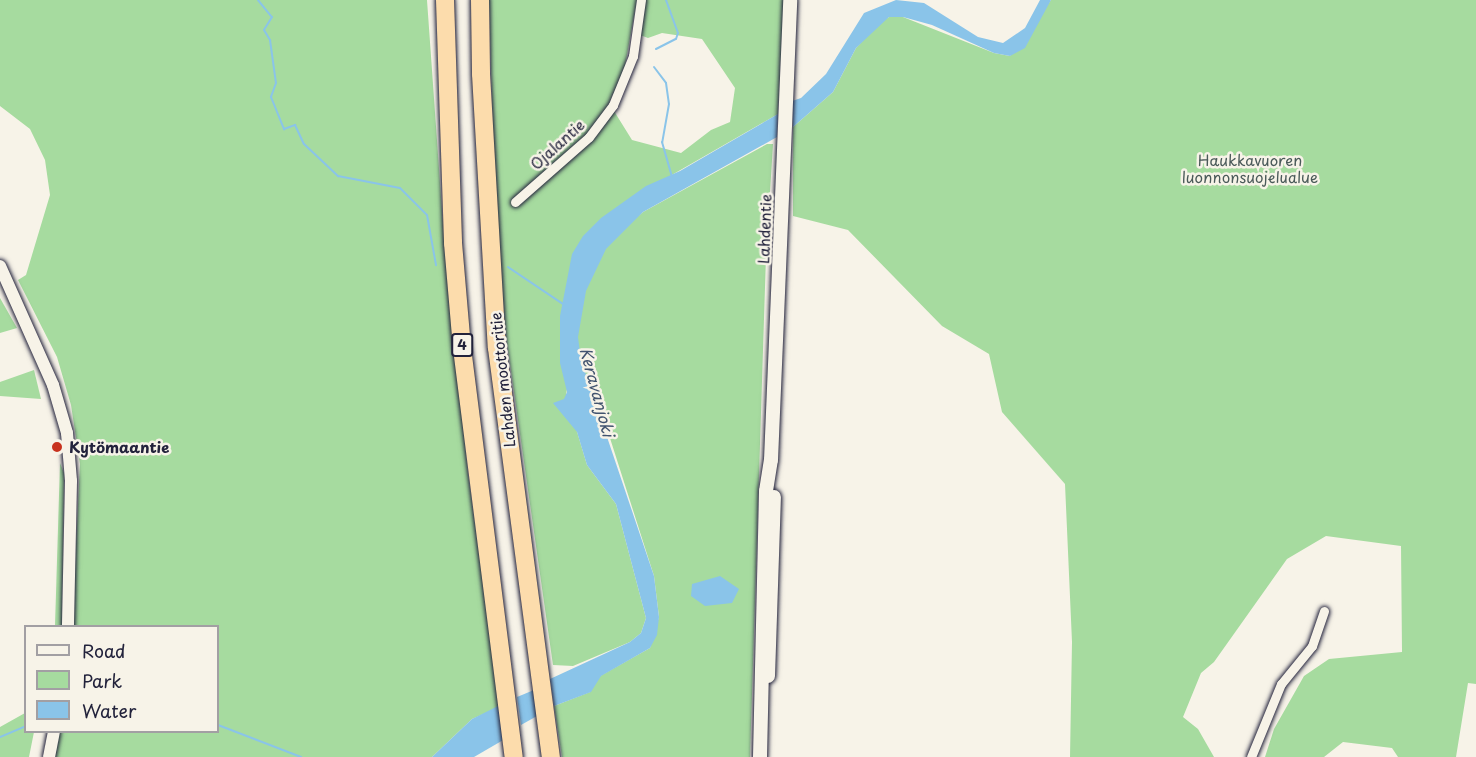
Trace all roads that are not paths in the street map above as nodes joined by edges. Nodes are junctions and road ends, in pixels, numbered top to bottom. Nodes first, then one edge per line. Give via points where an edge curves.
1 (445, 0) edge
2 (480, 0) edge
3 (641, 0) edge
4 (790, 0) edge
5 (515, 202) dead end
6 (0, 266) edge
7 (1324, 611) dead end
8 (68, 625) edge
9 (54, 733) edge
10 (760, 752) edge
11 (49, 757) edge
12 (514, 757) edge
13 (551, 757) edge
14 (1251, 757) edge

1 - 12 highway, 4 via 453,243 461,337
2 - 13 highway, Lahden moottoritie / 4 via 480,74 497,348
3 - 5 street, Ojalantie via 633,56 613,105 589,137
4 - 10 main road, Lahdentie via 771,460 765,491 766,615
6 - 8 street via 49,375 67,433
7 - 14 street via 1312,646 1281,684
9 - 11 street

